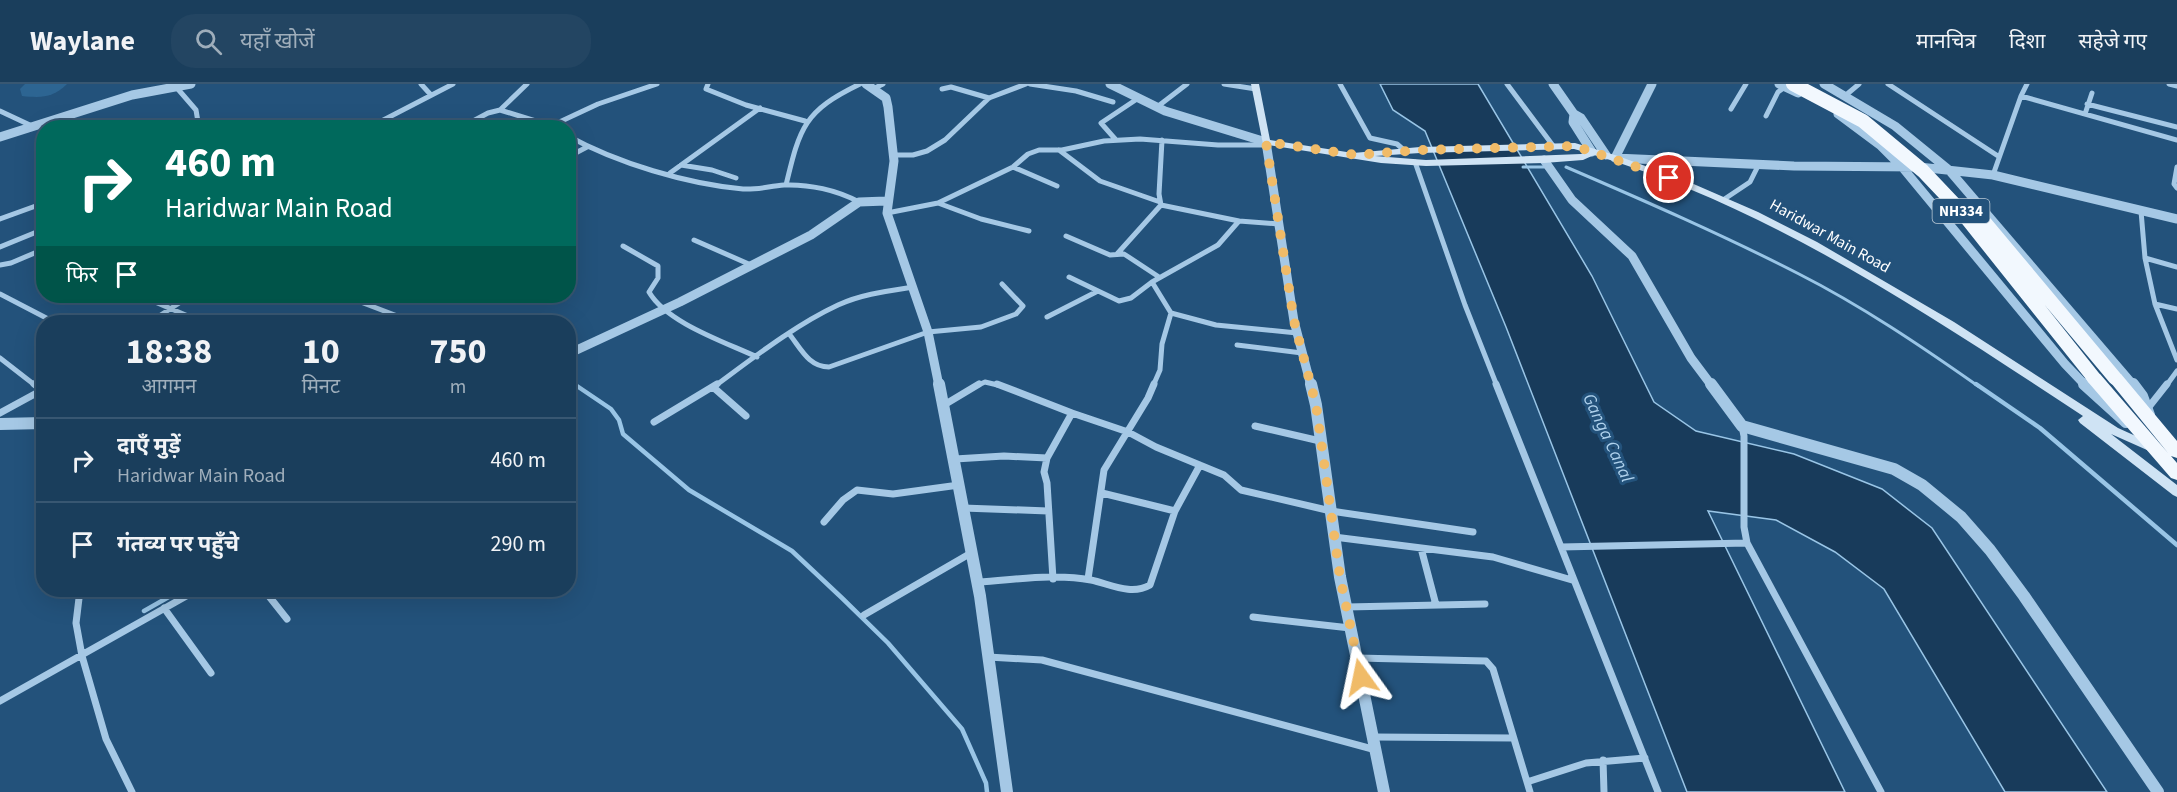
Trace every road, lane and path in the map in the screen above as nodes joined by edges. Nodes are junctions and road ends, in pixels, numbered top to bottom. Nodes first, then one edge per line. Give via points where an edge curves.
1 (191, 84) edge
2 (421, 84) edge
3 (453, 84) edge
4 (527, 84) edge
5 (657, 84) edge
6 (708, 84) edge
7 (861, 84) edge
8 (1028, 84) edge
9 (1110, 84) edge
10 (1187, 84) edge
11 (1224, 84) edge
12 (1340, 84) edge
13 (1507, 84) edge
14 (1553, 84) edge
15 (1652, 84) edge
16 (1746, 84) edge
17 (1812, 84) edge
18 (1824, 84) edge
19 (1859, 84) edge
20 (1888, 84) edge
21 (2027, 84) edge
22 (2169, 84) edge
23 (1786, 85) edge
24 (162, 86) edge
25 (874, 86) edge
26 (2177, 86) edge
27 (1255, 87) edge
28 (177, 88) junction
29 (942, 88) dead end
30 (2092, 93) dead end
31 (431, 95) junction
32 (1846, 95) junction
33 (2021, 96) junction
34 (989, 98) junction
35 (1137, 99) junction
36 (1113, 102) dead end
37 (2087, 104) junction
38 (1157, 106) junction
39 (760, 108) junction
40 (1731, 109) dead end
41 (500, 110) junction
42 (0, 111) edge
43 (1574, 114) junction
44 (2085, 114) junction
45 (1766, 116) dead end
46 (61, 118) joint
47 (58, 120) edge
48 (198, 120) edge
49 (383, 120) edge
50 (475, 120) edge
51 (534, 120) edge
52 (566, 120) edge
53 (805, 121) junction
54 (32, 127) junction
55 (36, 127) edge
56 (2177, 127) edge
57 (0, 138) edge
58 (1116, 140) junction
59 (1162, 140) junction
60 (2177, 140) edge
61 (576, 141) edge
62 (1266, 143) junction
63 (587, 147) junction
64 (1554, 147) junction
65 (1059, 150) junction
66 (1405, 151) junction
67 (1592, 152) junction
68 (576, 153) edge
69 (893, 155) junction
70 (1356, 155) junction
71 (1998, 156) junction
72 (1610, 157) junction
73 (1540, 160) junction
74 (1421, 163) junction
75 (1759, 164) junction
76 (680, 165) junction
77 (1013, 167) junction
78 (1902, 167) junction
79 (2177, 167) edge
80 (1949, 170) junction
81 (670, 173) junction
82 (1993, 175) junction
83 (736, 178) dead end
84 (786, 185) junction
85 (1057, 186) dead end
86 (2177, 188) edge
87 (1723, 200) junction
88 (859, 202) junction
89 (938, 203) junction
90 (1161, 203) junction
91 (36, 206) edge
92 (887, 207) junction
93 (2141, 210) junction
94 (0, 219) edge
95 (2177, 219) edge
96 (1239, 221) junction
97 (1279, 224) junction
98 (1029, 231) dead end
99 (36, 232) edge
100 (1066, 236) dead end
101 (694, 240) dead end
102 (623, 246) dead end
103 (0, 247) edge
104 (36, 253) edge
105 (1117, 254) junction
106 (2145, 258) junction
107 (0, 266) edge
108 (752, 266) junction
109 (2177, 267) edge
110 (1069, 277) dead end
111 (1160, 277) junction
112 (1152, 282) junction
113 (1002, 284) dead end
114 (914, 287) junction
115 (1096, 291) junction
116 (0, 294) edge
117 (157, 303) edge
118 (179, 303) edge
119 (363, 303) edge
120 (2155, 304) junction
121 (170, 309) junction
122 (664, 309) junction
123 (2177, 309) edge
124 (1171, 313) junction
125 (40, 315) edge
126 (161, 315) edge
127 (185, 315) edge
128 (395, 315) edge
129 (1047, 317) dead end
130 (928, 332) junction
131 (1297, 333) junction
132 (790, 335) junction
133 (1237, 345) dead end
134 (576, 350) edge
135 (1302, 353) junction
136 (757, 357) junction
137 (0, 358) edge
138 (2177, 360) edge
139 (2177, 371) edge
140 (2036, 381) junction
141 (36, 384) edge
142 (713, 387) junction
143 (36, 393) edge
144 (944, 405) junction
145 (0, 413) edge
146 (1072, 413) junction
147 (746, 416) dead end
148 (2146, 420) junction
149 (654, 422) dead end
150 (36, 423) edge
151 (0, 424) edge
152 (1255, 426) dead end
153 (1743, 431) junction
154 (1128, 432) junction
155 (1321, 441) junction
156 (2155, 450) junction
157 (2176, 451) edge
158 (1047, 458) junction
159 (956, 459) junction
160 (1200, 465) junction
161 (2177, 474) edge
162 (959, 485) junction
163 (2177, 492) edge
164 (1102, 493) junction
165 (963, 508) junction
166 (1048, 511) junction
167 (1175, 511) junction
168 (1331, 511) junction
169 (824, 522) dead end
170 (1473, 532) dead end
171 (1334, 537) junction
172 (1748, 543) junction
173 (1561, 547) junction
174 (1421, 548) junction
175 (971, 553) junction
176 (1053, 579) junction
177 (1088, 579) junction
178 (1572, 580) junction
179 (977, 582) junction
180 (79, 597) edge
181 (178, 597) edge
182 (270, 597) edge
183 (1485, 604) dead end
184 (1436, 605) junction
185 (1346, 607) junction
186 (164, 608) junction
187 (864, 615) dead end
188 (1252, 617) dead end
189 (287, 619) dead end
190 (1350, 628) junction
191 (82, 656) junction
192 (987, 657) junction
193 (1356, 658) junction
194 (212, 673) dead end
195 (0, 701) edge
196 (1373, 737) junction
197 (1513, 738) junction
198 (1376, 750) junction
199 (1645, 758) junction
200 (1603, 760) junction
201 (1527, 782) junction
202 (132, 792) edge
203 (1007, 792) edge
204 (1384, 792) edge
205 (1530, 792) edge
206 (1604, 792) edge
207 (1658, 792) edge
208 (1881, 792) edge
209 (2158, 792) edge

1 - 28 street
2 - 31 street
3 - 31 street
4 - 41 street
5 - 52 street via 598,104
6 - 39 street via 706,89
7 - 53 street via 837,94
8 - 34 street
8 - 36 street via 1076,91
9 - 35 street
10 - 38 street
11 - 27 street
12 - 66 street via 1370,138 1397,144
13 - 64 street
14 - 43 street
15 - 72 street
16 - 40 street
17 - 148 highway, NH334, bridge via 1871,116 1942,175 2115,378
18 - 32 street
19 - 32 street
20 - 71 street
21 - 33 street
22 - 26 street
23 - 45 street
23 - 78 street via 1848,120
23 - 148 highway, NH334, bridge via 1863,121 1923,171 1960,210 2094,378
24 - 28 street
24 - 46 street
25 - 69 street via 886,98
27 - 62 main road
28 - 48 street via 196,110
29 - 34 street
30 - 37 street
31 - 49 street
32 - 80 street via 1894,126
33 - 44 street
33 - 71 street
34 - 69 street via 935,147 920,154
35 - 38 street
35 - 58 street via 1101,123
37 - 44 street
37 - 56 street
38 - 62 street
39 - 53 street
39 - 76 street
41 - 50 street
41 - 51 street
42 - 54 street
43 - 67 street via 1573,122
43 - 72 street
44 - 60 street
46 - 47 street
53 - 84 street
54 - 55 street
54 - 57 street
58 - 59 street
58 - 65 street
59 - 62 street via 1218,145
59 - 90 street
61 - 63 street
62 - 70 main road, Haridwar Main Road
62 - 97 street
63 - 68 street
63 - 81 street
64 - 66 main road, Haridwar Main Road
64 - 67 main road, Haridwar Main Road via 1575,146
65 - 77 street via 1032,152
65 - 90 street via 1100,181
66 - 70 main road, Haridwar Main Road
67 - 72 main road, Haridwar Main Road
67 - 73 main road, Haridwar Main Road via 1583,157
69 - 92 street via 895,172
70 - 74 main road, Haridwar Main Road
71 - 82 street
72 - 75 street
72 - 87 main road, Haridwar Main Road
73 - 74 main road, Haridwar Main Road
73 - 153 street via 1572,200 1632,256 1691,358
74 - 173 street via 1465,305
75 - 78 street
75 - 87 street via 1758,174 1749,185
76 - 81 street
76 - 83 street
77 - 85 street
77 - 89 street
78 - 80 street
78 - 148 street via 2065,364 2095,395
79 - 86 street
80 - 82 street
80 - 148 street via 2129,378
81 - 84 street via 742,189
82 - 93 street
84 - 88 street via 847,195
87 - 140 main road, Haridwar Main Road via 1813,243 1950,324
88 - 92 street
88 - 108 street via 811,235
89 - 92 street
89 - 98 street
90 - 96 street
90 - 105 street
91 - 94 street
92 - 114 street
93 - 95 street
93 - 106 street
96 - 97 street
96 - 111 street via 1218,245
97 - 131 street
99 - 103 street
100 - 105 street via 1110,255
101 - 108 street
102 - 122 street via 658,266 658,278 649,292
104 - 107 street
105 - 111 street via 1130,257
106 - 109 street
106 - 120 street
108 - 122 street
110 - 115 street
111 - 112 street
112 - 115 street via 1123,300 1115,301
112 - 124 street
113 - 130 street via 1023,306 1021,311 981,327
114 - 130 street
114 - 132 street via 849,300
115 - 129 street
116 - 125 street
117 - 121 street
118 - 121 street
119 - 128 street
120 - 123 street
120 - 138 street
121 - 126 street
121 - 127 street
122 - 134 street
122 - 136 street
124 - 131 street via 1216,325
124 - 154 street via 1160,370
130 - 132 street via 823,368 812,362
130 - 144 street
131 - 135 street
132 - 136 street
133 - 135 street
135 - 155 street
136 - 142 street
137 - 141 street
139 - 148 street
140 - 156 main road, Haridwar Main Road via 2114,431
140 - 163 main road, Haridwar Main Road
142 - 147 street
142 - 149 street
143 - 145 street
144 - 146 street via 991,382
144 - 159 street
146 - 154 street
146 - 158 street
148 - 156 highway, NH334
148 - 157 highway, NH334
150 - 151 street
152 - 155 street
153 - 172 street via 1744,527
153 - 209 street via 1894,469 1922,485 1961,517 2024,596
154 - 160 street
154 - 164 street via 1107,463
155 - 168 street
156 - 157 main road
156 - 161 highway, NH334
158 - 159 street
158 - 166 street via 1044,472
159 - 162 street
160 - 167 street
160 - 168 street via 1229,477 1241,490
162 - 165 street
162 - 169 street via 897,494 859,489
164 - 167 street
164 - 177 street
165 - 166 street
165 - 175 street
166 - 176 street
167 - 177 street via 1146,589
168 - 170 street
168 - 171 street
171 - 174 street
171 - 185 street
172 - 173 street
172 - 208 street
173 - 178 street
174 - 178 street via 1502,558
174 - 184 street
175 - 179 street
175 - 187 street
176 - 177 street
176 - 179 street
178 - 199 street
179 - 192 street
180 - 191 street via 76,623
181 - 186 street
182 - 189 street
183 - 184 street
184 - 185 street
185 - 190 street
186 - 191 street
186 - 194 street
188 - 190 street
190 - 193 street
191 - 195 street
191 - 202 street via 106,739
192 - 198 street via 1042,660
192 - 203 street
193 - 196 street
193 - 197 street via 1486,661 1493,669
196 - 197 street
196 - 198 street
197 - 201 street
198 - 204 street
199 - 200 street
199 - 207 street
200 - 201 street
200 - 206 street
201 - 205 street

